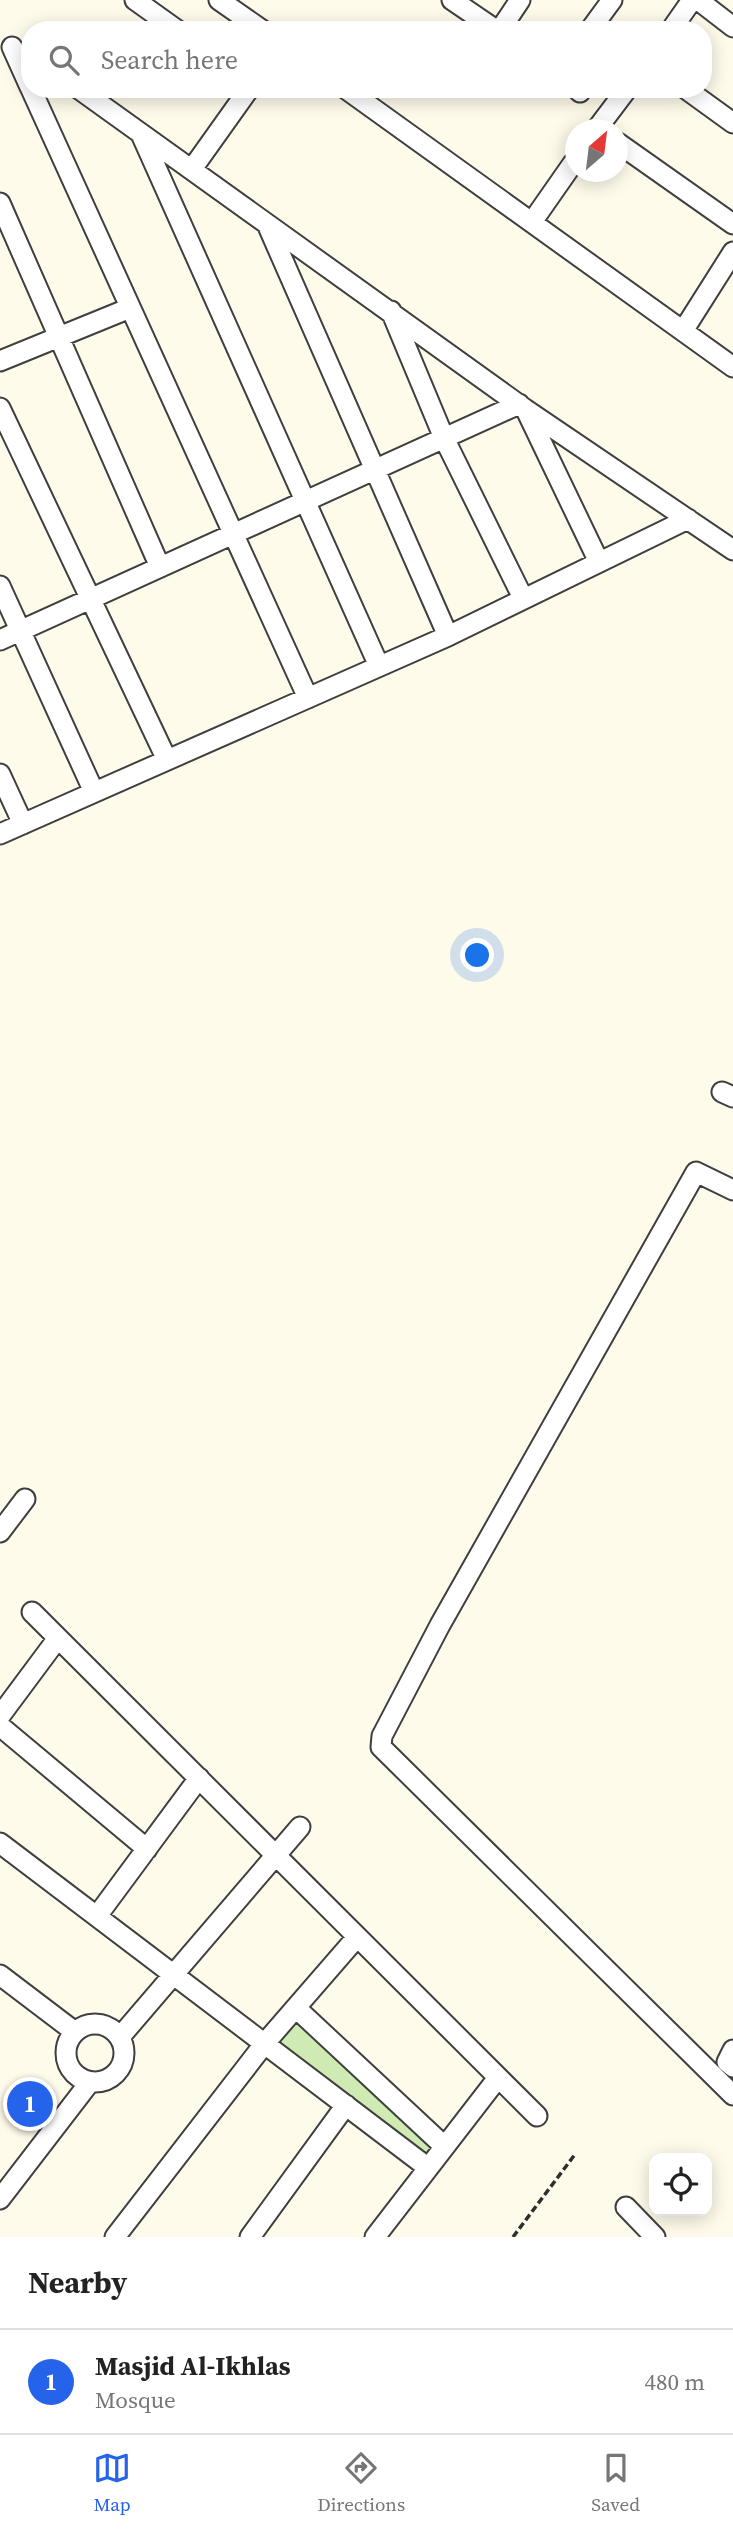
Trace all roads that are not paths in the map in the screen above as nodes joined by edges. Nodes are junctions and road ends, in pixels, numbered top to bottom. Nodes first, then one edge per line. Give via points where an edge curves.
1 (135, 0) edge
2 (219, 0) edge
3 (452, 0) edge
4 (520, 0) edge
5 (612, 0) edge
6 (692, 0) edge
7 (698, 0) edge
8 (164, 21) edge
9 (249, 21) edge
10 (484, 21) edge
11 (505, 21) edge
12 (597, 21) edge
13 (677, 21) edge
14 (733, 27) edge
15 (6, 45) edge
16 (21, 72) edge
17 (35, 98) edge
18 (92, 98) edge
19 (243, 98) edge
20 (359, 98) edge
21 (619, 98) edge
22 (699, 98) edge
23 (604, 119) edge
24 (733, 123) edge
25 (141, 133) junction
26 (628, 150) edge
27 (192, 169) junction
28 (565, 175) edge
29 (0, 203) edge
30 (532, 222) junction
31 (267, 223) junction
32 (733, 224) edge
33 (733, 252) edge
34 (130, 308) junction
35 (391, 310) junction
36 (683, 331) junction
37 (59, 335) junction
38 (0, 361) edge
39 (733, 367) edge
40 (522, 406) junction
41 (0, 408) edge
42 (444, 438) junction
43 (375, 469) junction
44 (305, 501) junction
45 (688, 519) junction
46 (232, 534) junction
47 (733, 550) edge
48 (598, 560) junction
49 (160, 567) junction
50 (0, 586) edge
51 (92, 598) junction
52 (523, 598) junction
53 (20, 631) junction
54 (448, 636) junction
55 (0, 640) edge
56 (379, 666) junction
57 (308, 698) junction
58 (167, 760) junction
59 (0, 774) edge
60 (94, 792) junction
61 (23, 824) junction
62 (0, 834) edge
63 (733, 1190) edge
64 (25, 1499) dead end
65 (0, 1532) edge
66 (32, 1612) dead end
67 (58, 1639) junction
68 (0, 1716) edge
69 (0, 1726) edge
70 (199, 1778) junction
71 (300, 1826) dead end
72 (0, 1843) edge
73 (147, 1849) junction
74 (276, 1855) junction
75 (97, 1916) junction
76 (357, 1937) junction
77 (175, 1974) junction
78 (0, 1975) edge
79 (296, 2008) junction
80 (75, 2032) junction
81 (120, 2037) junction
82 (265, 2043) junction
83 (733, 2050) edge
84 (733, 2067) edge
85 (497, 2079) junction
86 (89, 2082) junction
87 (733, 2095) edge
88 (346, 2105) junction
89 (537, 2116) dead end
90 (444, 2146) junction
91 (427, 2167) junction
92 (0, 2199) edge
93 (626, 2207) dead end
94 (115, 2237) edge
95 (250, 2237) edge
96 (375, 2237) edge
97 (653, 2237) edge

1 - 8 street
2 - 9 street
3 - 10 street
4 - 11 street
5 - 12 street
6 - 13 street
7 - 14 street
15 - 16 street
17 - 34 street
18 - 25 street
19 - 27 street
20 - 30 street
21 - 23 street
22 - 24 street
25 - 27 street
25 - 44 street
26 - 32 street
27 - 31 street
28 - 30 street
29 - 37 street
30 - 36 street
31 - 35 street
31 - 43 street
33 - 36 street
34 - 37 street
34 - 46 street
35 - 40 street
35 - 42 street
36 - 39 street
37 - 38 street
37 - 49 street
40 - 42 street
40 - 45 street
40 - 48 street
41 - 51 street
42 - 43 street
42 - 52 street
43 - 44 street
43 - 54 street
44 - 46 street
44 - 56 street
45 - 47 street
45 - 48 street
46 - 49 street
46 - 57 street
48 - 52 street
49 - 51 street
50 - 53 street
51 - 53 street
51 - 58 street
52 - 54 street
53 - 55 street
53 - 60 street
54 - 56 street
56 - 57 street
57 - 58 street
58 - 60 street
59 - 61 street
60 - 61 street
61 - 62 street
63 - 87 street via 696,1172 440,1625 382,1736 381,1747
64 - 65 street
66 - 67 street
67 - 68 street
67 - 70 street
69 - 73 street
70 - 73 street
70 - 74 street
71 - 74 street
72 - 75 street
73 - 75 street
74 - 76 street
74 - 77 street
75 - 77 street
76 - 79 street
76 - 85 street
77 - 81 street
77 - 82 street
78 - 80 street
79 - 82 street
79 - 90 street
80 - 81 street via 83,2026 103,2025
80 - 86 street via 66,2048 69,2066
81 - 86 street via 125,2056 117,2074
82 - 88 street
82 - 94 street
83 - 84 street via 727,2062
85 - 89 street
85 - 90 street
86 - 92 street
88 - 91 street
88 - 95 street
90 - 91 street
91 - 96 street
93 - 97 street

